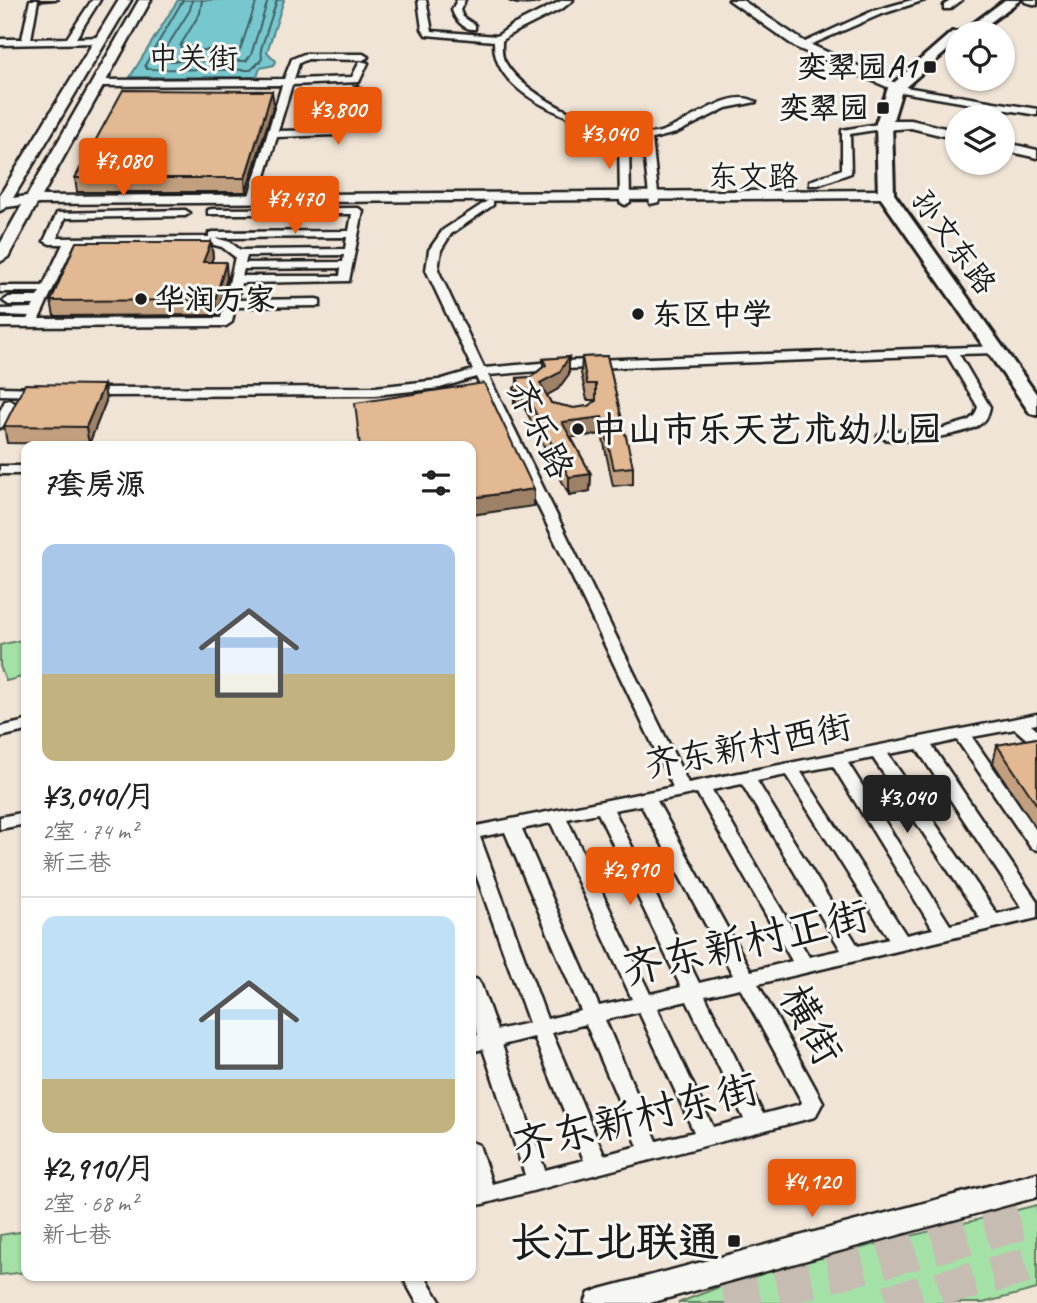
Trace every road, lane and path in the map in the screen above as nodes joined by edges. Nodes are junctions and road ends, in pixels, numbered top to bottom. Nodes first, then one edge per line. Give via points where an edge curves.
1 (34, 0) edge
2 (96, 0) edge
3 (125, 0) edge
4 (145, 0) edge
5 (422, 0) edge
6 (461, 0) edge
7 (514, 0) edge
8 (558, 0) edge
9 (569, 0) edge
10 (735, 0) edge
11 (744, 0) edge
12 (921, 0) edge
13 (958, 0) edge
14 (1005, 0) edge
15 (1013, 0) edge
16 (1028, 0) edge
17 (536, 1) edge
18 (1037, 2) edge
19 (947, 8) dead end
20 (526, 9) dead end
21 (977, 21) edge
22 (984, 21) edge
23 (472, 27) dead end
24 (788, 33) junction
25 (494, 38) junction
26 (70, 40) junction
27 (100, 40) junction
28 (26, 41) junction
29 (0, 42) edge
30 (807, 43) junction
31 (945, 47) edge
32 (945, 50) edge
33 (288, 82) junction
34 (99, 83) junction
35 (900, 87) junction
36 (357, 90) dead end
37 (751, 102) dead end
38 (1037, 112) edge
39 (887, 125) junction
40 (945, 133) edge
41 (272, 134) junction
42 (638, 138) junction
43 (1015, 149) edge
44 (1037, 154) edge
45 (814, 183) dead end
46 (887, 198) junction
47 (253, 199) junction
48 (625, 199) junction
49 (654, 199) junction
50 (32, 202) junction
51 (488, 203) junction
52 (1, 204) edge
53 (182, 221) junction
54 (209, 222) junction
55 (354, 234) junction
56 (70, 241) junction
57 (226, 244) junction
58 (0, 257) edge
59 (239, 259) junction
60 (348, 265) junction
61 (236, 280) junction
62 (0, 289) edge
63 (15, 289) junction
64 (48, 289) junction
65 (316, 303) dead end
66 (230, 304) junction
67 (36, 312) junction
68 (3, 314) edge
69 (997, 349) junction
70 (950, 351) junction
71 (480, 372) junction
72 (0, 391) edge
73 (1037, 392) edge
74 (10, 404) dead end
75 (1037, 409) edge
76 (0, 424) edge
77 (885, 436) dead end
78 (0, 470) edge
79 (21, 470) edge
80 (1037, 719) edge
81 (1018, 723) junction
82 (21, 727) edge
83 (0, 732) edge
84 (961, 734) junction
85 (1037, 739) edge
86 (920, 742) junction
87 (877, 751) junction
88 (836, 759) junction
89 (790, 768) junction
90 (746, 777) junction
91 (692, 788) junction
92 (646, 797) junction
93 (603, 806) junction
94 (557, 816) junction
95 (21, 819) edge
96 (0, 823) edge
97 (511, 825) junction
98 (476, 834) edge
99 (1037, 844) edge
100 (476, 849) edge
101 (1036, 911) edge
102 (992, 921) junction
103 (945, 932) junction
104 (901, 942) junction
105 (852, 953) junction
106 (804, 965) junction
107 (745, 978) junction
108 (692, 991) junction
109 (643, 1001) junction
110 (591, 1015) junction
111 (476, 1017) edge
112 (540, 1027) junction
113 (480, 1042) edge
114 (813, 1102) joint
115 (757, 1124) junction
116 (707, 1137) junction
117 (651, 1152) junction
118 (597, 1166) junction
119 (538, 1180) junction
120 (1037, 1185) edge
121 (478, 1196) edge
122 (417, 1281) edge
123 (632, 1298) edge
124 (429, 1303) edge
125 (600, 1303) edge

1 - 28 street
2 - 26 street
3 - 27 street
4 - 34 street
5 - 25 street via 429,33
6 - 23 street via 456,10 459,18
7 - 17 street
8 - 25 street via 503,27
9 - 25 street
10 - 24 street
11 - 24 street
12 - 30 street via 876,13
13 - 19 street
14 - 21 main road
15 - 22 main road
16 - 18 street
17 - 20 street
24 - 30 street
24 - 35 street via 801,45
25 - 42 street via 490,63 512,85 578,127
26 - 27 street
26 - 28 street
27 - 52 street
28 - 29 street
30 - 35 street
31 - 35 main road
32 - 35 main road, 孙文东路
33 - 33 street, 中关街 via 356,80 363,60 304,57 295,61
33 - 34 street, 中关街
33 - 41 street, 中关街
34 - 50 street
35 - 38 street
35 - 39 main road, 孙文东路
36 - 41 street via 353,103 341,107 332,133
37 - 42 street via 719,106 678,130
39 - 40 street
39 - 45 street via 845,131 846,171
39 - 46 main road, 孙文东路
39 - 73 main road, 孙文东路 via 898,201
41 - 47 street, 中关街
42 - 48 street
42 - 49 street
43 - 44 street
46 - 49 street, 东文路
46 - 69 main road, 孙文东路
47 - 48 street, 东文路
47 - 50 street, 东文路
48 - 49 street, 东文路
48 - 51 street, 东文路
50 - 52 street
50 - 53 street, 东文路
50 - 58 street
51 - 54 street, 东文路
51 - 71 street via 447,232 435,250 432,270
53 - 54 street, 东文路
53 - 54 street
53 - 56 street
53 - 56 street via 56,226 50,241
54 - 55 street
54 - 55 street via 358,211
54 - 57 street
55 - 57 street
55 - 59 street
55 - 60 street
56 - 64 street
57 - 59 street
59 - 60 street
59 - 61 street
60 - 61 street via 345,279
61 - 66 street
62 - 63 street
63 - 64 street
63 - 68 street
64 - 67 street
65 - 66 street
66 - 67 street via 226,322
67 - 68 street
67 - 68 street
69 - 70 street, 齐乐路
69 - 75 main road, 孙文东路
70 - 71 street, 齐乐路
70 - 77 street via 984,407 979,422 966,429
71 - 72 street via 440,384 375,391
71 - 91 street, 齐乐路
74 - 76 street
78 - 79 street
80 - 81 street, 齐东新村西街
81 - 84 street, 齐东新村西街
81 - 85 street
82 - 83 street
84 - 86 street, 齐东新村西街
84 - 99 street
86 - 87 street, 齐东新村西街
86 - 101 street
87 - 88 street, 齐东新村西街
87 - 102 street
88 - 89 street, 齐东新村西街
88 - 103 street
89 - 90 street, 齐东新村西街
89 - 104 street
90 - 91 street, 齐东新村西街
90 - 105 street
91 - 92 street, 齐东新村西街
91 - 106 street, 齐乐路
92 - 93 street, 齐东新村西街
92 - 107 street, 横街
93 - 94 street, 齐东新村西街
93 - 108 street
94 - 97 street, 齐东新村西街
94 - 109 street
95 - 96 street
97 - 98 street, 齐东新村西街
97 - 110 street
100 - 112 street
101 - 102 street, 齐东新村正街
102 - 103 street, 齐东新村正街
103 - 104 street, 齐东新村正街
104 - 105 street, 齐东新村正街
105 - 106 street, 齐东新村正街
106 - 107 street, 齐东新村正街
107 - 108 street, 齐东新村正街
107 - 114 street, 横街
108 - 109 street, 齐东新村正街
108 - 115 street
109 - 110 street, 齐东新村正街
109 - 116 street
110 - 112 street, 齐东新村正街
110 - 117 street
111 - 113 street
112 - 113 street, 齐东新村正街
112 - 118 street
113 - 119 street
114 - 115 street, 齐东新村东街 via 808,1111
115 - 116 street, 齐东新村东街
116 - 117 street, 齐东新村东街
117 - 118 street, 齐东新村东街
118 - 119 street, 齐东新村东街
119 - 121 street, 齐东新村东街
120 - 123 street
122 - 124 street
123 - 125 street

